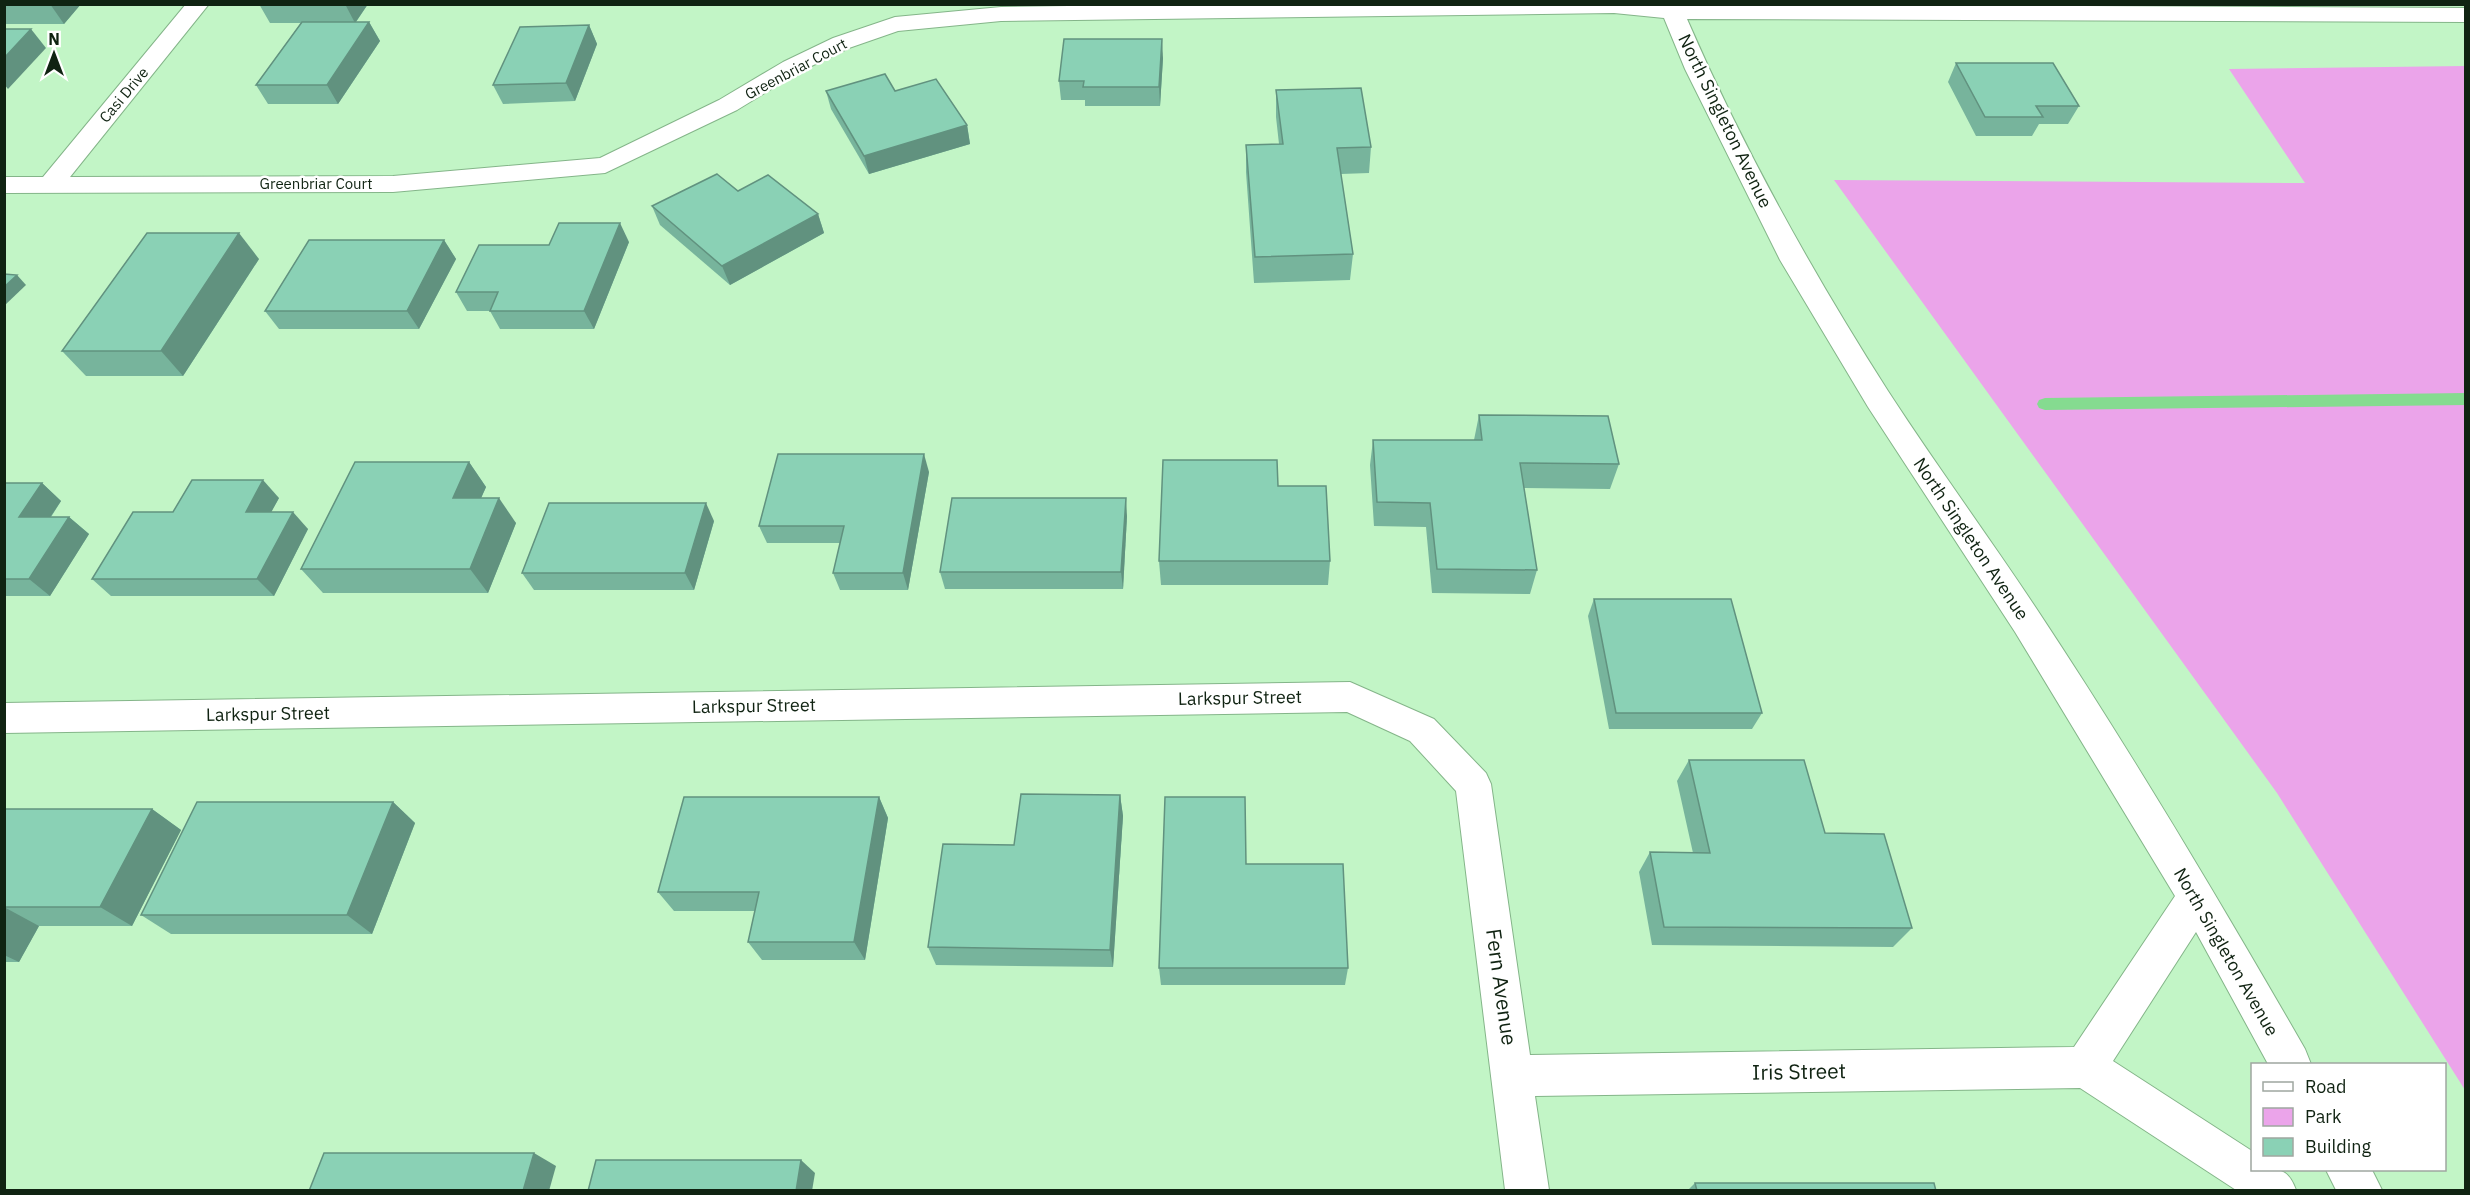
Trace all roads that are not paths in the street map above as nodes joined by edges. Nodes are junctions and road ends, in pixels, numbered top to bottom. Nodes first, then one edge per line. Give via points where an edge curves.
1 (198, 4) edge
2 (1670, 8) edge
3 (2185, 9) edge
4 (2466, 15) edge
5 (50, 184) junction
6 (4, 185) edge
7 (4, 718) edge
8 (1473, 784) joint
9 (2197, 897) junction
10 (2289, 1063) edge
11 (2085, 1067) junction
12 (1513, 1076) junction
13 (2349, 1171) edge
14 (1527, 1191) edge
15 (2274, 1191) edge
16 (2360, 1191) edge

1 - 5 street, Casi Drive
2 - 3 street, Greenbriar Court
2 - 5 street, Greenbriar Court via 1001,14 895,24 841,43 791,67 728,105 605,165 393,184
2 - 9 street, North Singleton Avenue via 1794,260 1878,399 2027,622
3 - 4 street, Greenbriar Court
5 - 6 street, Greenbriar Court
7 - 8 street, Larkspur Street via 1350,697 1422,730
8 - 12 street, Fern Avenue
9 - 10 street, North Singleton Avenue
9 - 11 street
11 - 12 street, Iris Street
11 - 15 street
12 - 14 street, Fern Avenue
13 - 16 street

